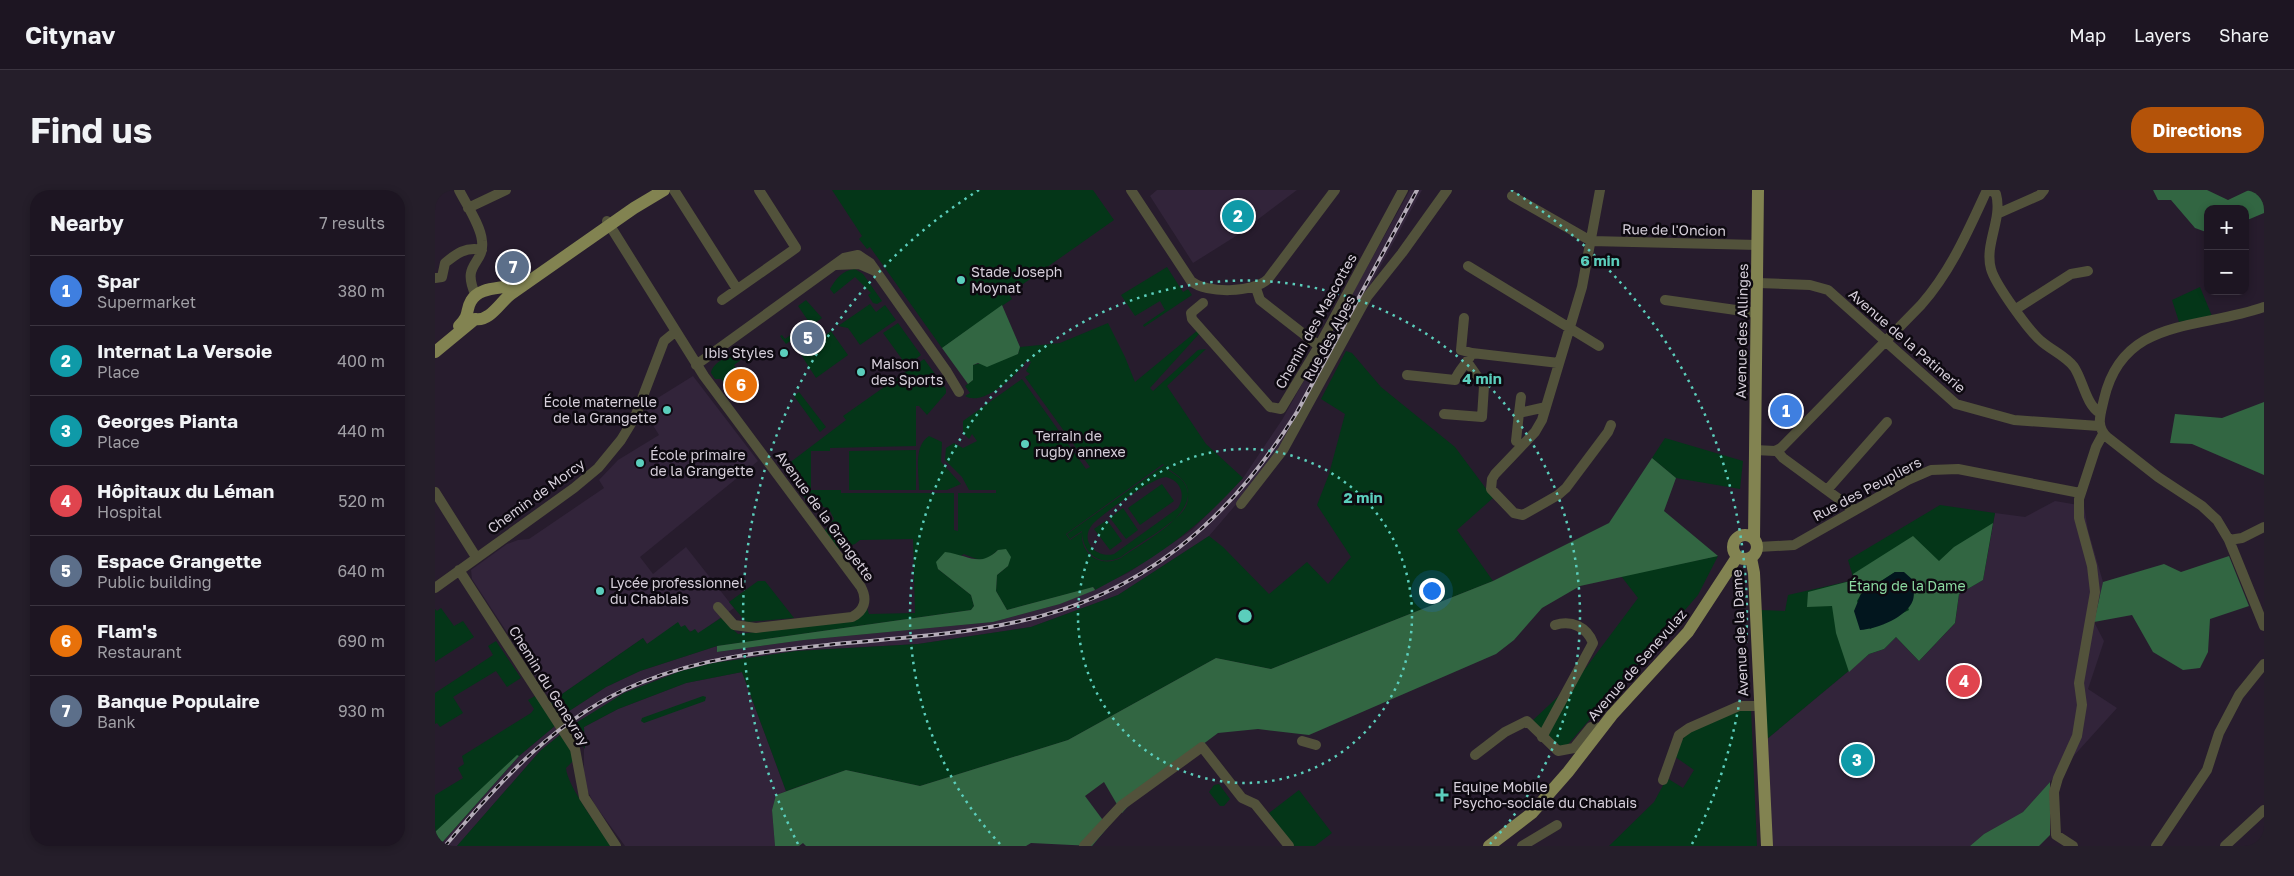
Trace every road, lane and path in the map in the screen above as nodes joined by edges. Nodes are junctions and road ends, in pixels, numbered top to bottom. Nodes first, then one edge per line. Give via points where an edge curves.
1 (459, 190) edge
2 (506, 190) edge
3 (674, 190) edge
4 (759, 190) edge
5 (1131, 190) edge
6 (1403, 190) edge
7 (1447, 190) edge
8 (1600, 190) edge
9 (1758, 190) edge
10 (1987, 190) edge
11 (1991, 190) edge
12 (2044, 190) edge
13 (657, 191) edge
14 (1330, 192) edge
15 (1512, 196) dead end
16 (468, 208) junction
17 (1997, 214) junction
18 (608, 223) junction
19 (1591, 241) junction
20 (1758, 245) junction
21 (481, 250) junction
22 (1468, 266) dead end
23 (2088, 271) dead end
24 (435, 278) edge
25 (1758, 283) junction
26 (1256, 288) junction
27 (737, 289) junction
28 (481, 293) junction
29 (503, 294) junction
30 (722, 300) dead end
31 (1665, 300) dead end
32 (1203, 303) dead end
33 (2264, 307) edge
34 (2016, 310) junction
35 (1757, 313) junction
36 (472, 315) junction
37 (1464, 318) dead end
38 (1569, 329) junction
39 (675, 332) junction
40 (1885, 340) junction
41 (435, 344) edge
42 (1319, 346) junction
43 (1599, 346) dead end
44 (435, 352) edge
45 (1470, 358) junction
46 (1559, 363) junction
47 (696, 365) junction
48 (1407, 375) dead end
49 (959, 392) dead end
50 (1521, 397) dead end
51 (1546, 408) junction
52 (1519, 413) junction
53 (2100, 413) junction
54 (1444, 414) dead end
55 (1887, 422) dead end
56 (1611, 425) dead end
57 (2101, 430) junction
58 (1516, 441) dead end
59 (1755, 450) junction
60 (1781, 452) junction
61 (1827, 490) junction
62 (435, 492) edge
63 (2080, 493) junction
64 (1241, 504) dead end
65 (1854, 510) junction
66 (2264, 527) edge
67 (2229, 540) junction
68 (1751, 545) junction
69 (476, 557) junction
70 (1737, 557) junction
71 (459, 570) junction
72 (435, 588) edge
73 (718, 608) dead end
74 (2262, 617) edge
75 (1555, 625) dead end
76 (2264, 626) edge
77 (2264, 664) edge
78 (1759, 706) junction
79 (1602, 728) junction
80 (1542, 736) junction
81 (1301, 741) dead end
82 (1316, 745) dead end
83 (1475, 755) dead end
84 (1663, 780) dead end
85 (1553, 789) junction
86 (2264, 810) edge
87 (1557, 825) dead end
88 (616, 846) edge
89 (1084, 846) edge
90 (1289, 846) edge
91 (1479, 846) edge
92 (1489, 846) edge
93 (1522, 846) edge
94 (1761, 846) edge
95 (1767, 846) edge
96 (2073, 846) edge
97 (2156, 846) edge
98 (2225, 846) edge

1 - 16 street
2 - 16 street
3 - 27 street
4 - 27 street via 796,248
5 - 26 street via 1194,284 1209,289
6 - 42 street, Chemin des Mascottes
7 - 64 street, Rue des Alpes via 1367,297 1283,450
8 - 19 street
9 - 20 main road, Avenue des Allinges
10 - 40 street via 1957,255 1944,275 1921,305
11 - 17 street via 1996,195
12 - 17 street via 2040,195
13 - 18 main road
14 - 26 street via 1268,279
15 - 19 street
16 - 21 street via 482,236
17 - 34 street via 1990,268 1996,283
18 - 29 main road
18 - 39 street, Avenue de la Grangette
19 - 20 street, Rue de l'Oncion
19 - 38 street via 1582,288
20 - 25 main road, Avenue des Allinges
21 - 24 street via 473,248 460,252 445,263 442,276
21 - 28 street via 470,270 470,280
22 - 38 street
23 - 34 street via 2071,274
25 - 35 main road, Avenue des Allinges
25 - 40 street, Avenue de la Patinerie via 1828,290
26 - 42 street via 1260,300
27 - 30 street
28 - 29 main road via 494,287
28 - 36 main road via 470,302
29 - 36 main road via 502,305 483,318
31 - 35 street
32 - 42 street, Chemin des Mascottes via 1191,313 1192,319 1275,410 1285,405
33 - 53 street via 2172,329 2141,341 2128,351 2114,370
34 - 53 street via 2039,340 2072,365 2093,408
35 - 59 main road, Avenue des Allinges
36 - 41 main road
36 - 44 main road
37 - 45 street via 1461,350
38 - 43 street
38 - 46 street
39 - 47 street, Avenue de la Grangette
39 - 69 street, Chemin de Morcy via 664,341 635,417 606,459 575,488
40 - 57 street, Avenue de la Patinerie via 1957,404 2014,420
40 - 60 street
45 - 46 street
45 - 48 street via 1455,380
45 - 54 street via 1485,386 1482,417
46 - 51 street
47 - 49 street via 835,265 863,261 875,271
47 - 73 street, Avenue de la Grangette via 861,587 865,599 861,610 852,617 757,628 734,625
50 - 52 street
51 - 52 street
51 - 56 street via 1539,427 1492,479 1491,489 1519,515 1565,488 1609,432
52 - 58 street
53 - 57 street
55 - 61 street
57 - 63 street
57 - 67 street via 2158,477 2207,510
59 - 60 street
59 - 68 main road, Avenue des Allinges
60 - 61 street
61 - 65 street
62 - 69 street
63 - 65 street, Rue des Peupliers via 1941,468 1918,475
63 - 96 street via 2080,520 2095,592 2079,683 2082,705 2077,736 2054,792 2057,836
65 - 68 street, Rue des Peupliers via 1794,545
66 - 67 street via 2242,538
67 - 74 street
68 - 70 main road via 1744,560
68 - 70 main road via 1736,539 1733,546
68 - 78 main road, Avenue de la Dame
69 - 71 street, Chemin de Morcy
70 - 79 main road, Avenue de Senevulaz via 1684,636
71 - 72 street, Chemin de Morcy
71 - 88 street, Chemin du Genevray via 575,749 583,797
74 - 76 street
75 - 80 street via 1573,624 1583,628 1591,635 1593,643
77 - 97 street via 2239,695 2219,732 2207,770
78 - 84 street via 1739,706 1679,735
78 - 94 main road, Avenue de la Dame via 1756,733
78 - 95 main road, Avenue de la Dame
79 - 80 street via 1589,728 1574,748 1565,751 1554,749
79 - 85 main road, Avenue de Senevulaz
80 - 83 street via 1527,722 1505,732
81 - 82 street
85 - 91 main road, Avenue de Senevulaz
85 - 92 main road, Avenue de Senevulaz via 1521,823
86 - 98 street
87 - 93 street
89 - 90 street via 1122,805 1202,747 1242,798 1255,804

